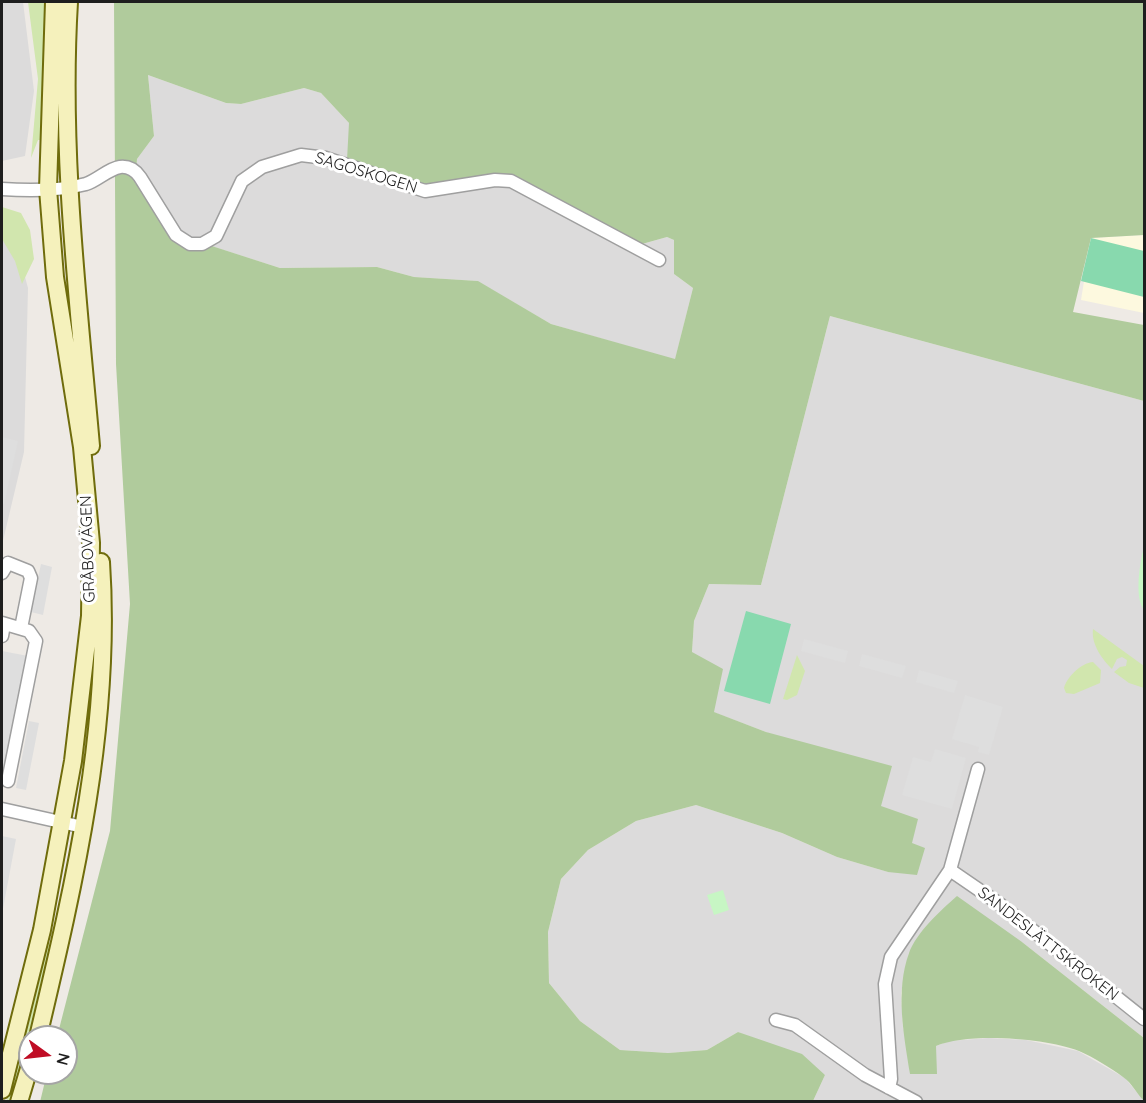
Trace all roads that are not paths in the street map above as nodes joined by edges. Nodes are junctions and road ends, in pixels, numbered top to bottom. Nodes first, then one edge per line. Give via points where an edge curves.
1 (54, 2) edge
2 (69, 2) edge
3 (68, 188) junction
4 (2, 189) edge
5 (48, 189) junction
6 (658, 260) dead end
7 (2, 573) edge
8 (2, 628) edge
9 (21, 628) junction
10 (978, 769) dead end
11 (8, 781) dead end
12 (2, 809) edge
13 (60, 821) junction
14 (83, 827) junction
15 (950, 870) junction
16 (1144, 1019) edge
17 (776, 1020) dead end
18 (41, 1025) edge
19 (24, 1085) edge
20 (889, 1088) junction
21 (2, 1090) edge
22 (19, 1101) edge
23 (916, 1101) edge

1 - 5 main road, GRÅBOVÄGEN
2 - 3 main road, GRÅBOVÄGEN via 65,56
3 - 5 street, SAGOSKOGEN
3 - 6 street, SAGOSKOGEN via 119,167 135,170 176,235 190,244 202,244 216,236 237,189 250,175 282,160 315,155 425,190 511,181
3 - 14 main road, GRÅBOVÄGEN via 104,632 94,760
4 - 5 street, SAGOSKOGEN
5 - 13 main road, GRÅBOVÄGEN via 55,277 82,447 91,543 86,670
7 - 9 street via 8,563 28,571 32,578
8 - 9 street
9 - 11 street via 30,631 36,641
10 - 15 street
12 - 13 street
13 - 14 street
13 - 21 main road, GRÅBOVÄGEN via 42,930
14 - 18 main road, GRÅBOVÄGEN
15 - 16 street, SANDESLÄTTSKROKEN via 1001,905
15 - 20 street via 891,957 885,984
17 - 20 street via 795,1025
19 - 22 main road
20 - 23 street

